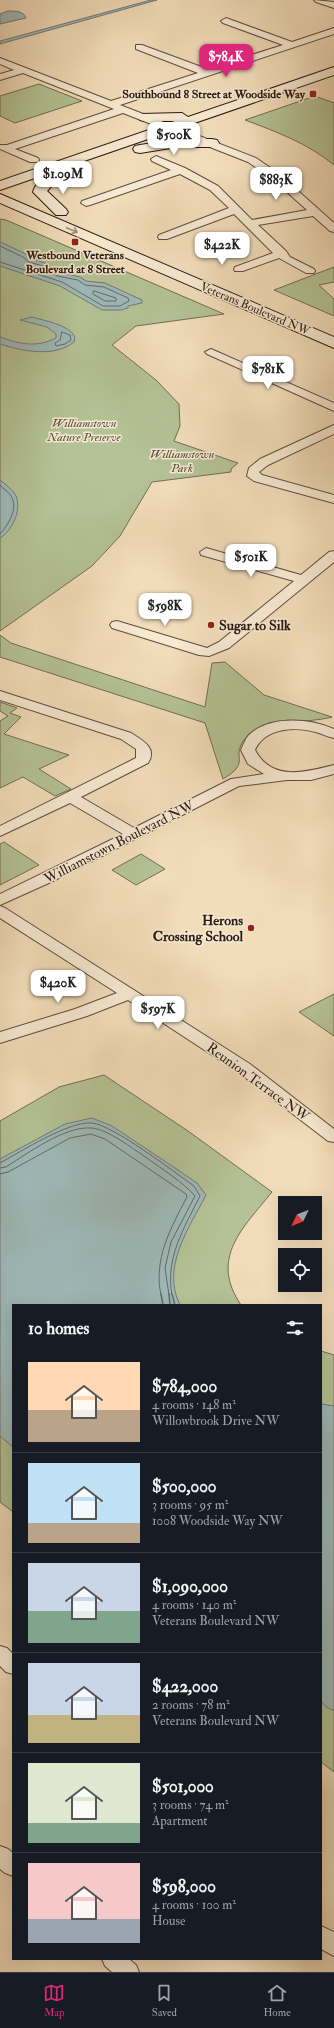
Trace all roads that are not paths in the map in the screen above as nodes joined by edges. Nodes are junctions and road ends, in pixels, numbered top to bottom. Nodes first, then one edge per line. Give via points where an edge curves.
1 (319, 0) edge
2 (334, 5) edge
3 (226, 21) dead end
4 (334, 32) edge
5 (293, 45) junction
6 (139, 47) dead end
7 (0, 61) edge
8 (24, 70) junction
9 (334, 71) edge
10 (208, 73) junction
11 (0, 77) edge
12 (334, 81) edge
13 (112, 104) junction
14 (124, 110) junction
15 (213, 112) junction
16 (145, 117) junction
17 (171, 127) junction
18 (184, 132) junction
19 (212, 143) junction
20 (4, 147) edge
21 (135, 150) junction
22 (156, 159) dead end
23 (34, 160) dead end
24 (181, 170) junction
25 (52, 178) junction
26 (2, 188) edge
27 (86, 204) dead end
28 (0, 207) edge
29 (237, 209) junction
30 (313, 210) junction
31 (61, 212) junction
32 (36, 214) junction
33 (248, 220) junction
34 (334, 229) edge
35 (163, 236) dead end
36 (282, 253) junction
37 (239, 269) dead end
38 (310, 271) dead end
39 (334, 329) edge
40 (334, 343) edge
41 (211, 352) dead end
42 (334, 407) edge
43 (334, 429) edge
44 (334, 499) edge
45 (206, 552) dead end
46 (334, 555) edge
47 (303, 580) junction
48 (117, 625) dead end
49 (0, 695) edge
50 (334, 719) edge
51 (300, 725) junction
52 (334, 734) edge
53 (250, 756) junction
54 (334, 769) edge
55 (295, 776) junction
56 (334, 780) edge
57 (236, 782) junction
58 (71, 797) junction
59 (0, 832) edge
60 (134, 834) junction
61 (0, 900) edge
62 (0, 911) edge
63 (128, 994) junction
64 (0, 1038) edge
65 (334, 1137) edge
66 (0, 1654) edge
67 (12, 1665) edge
68 (0, 1855) edge
69 (12, 1866) edge
70 (322, 1935) edge
71 (334, 1946) edge
72 (114, 1960) edge
73 (128, 1972) edge

1 - 2 street
3 - 5 street
4 - 5 street
5 - 10 street
6 - 10 street
7 - 8 street
8 - 11 street
8 - 13 street
9 - 15 main road
10 - 13 street
12 - 18 main road
13 - 14 street
14 - 16 street
14 - 20 street
15 - 16 main road via 179,117
15 - 17 main road
16 - 17 street
17 - 18 street
17 - 26 main road
18 - 19 street
18 - 21 main road
19 - 21 main road via 177,143
19 - 30 street via 263,166
20 - 23 street
21 - 25 main road
22 - 24 street
24 - 27 street
24 - 29 street via 214,188
25 - 26 main road
25 - 31 main road via 40,192
26 - 31 main road, Veterans Boulevard NW
26 - 32 main road, Veterans Boulevard NW
28 - 32 main road
29 - 33 street
29 - 35 street
30 - 33 street
30 - 34 street
31 - 39 main road, Veterans Boulevard NW
32 -> 40 main road, Veterans Boulevard NW
33 - 36 street
36 - 37 street
36 - 38 street via 291,262
41 - 42 street
43 - 44 street via 257,466 253,476
45 - 47 street
46 - 47 street
47 - 48 street via 224,645 209,652
49 - 58 street via 126,736 143,747 143,760
50 - 51 street
51 - 52 street
51 - 53 street via 278,727 263,732 249,745
53 - 55 street via 266,770
53 - 57 street
54 - 55 street via 323,774
55 - 56 street
55 - 57 street, Williamstown Boulevard NW
57 - 60 street, Williamstown Boulevard NW
58 - 59 street
58 - 60 street
60 - 61 street, Williamstown Boulevard NW
62 - 63 street, Reunion Terrace NW
63 - 64 street via 86,1012 28,1027
63 - 65 street, Reunion Terrace NW via 244,1068
66 - 67 street
68 - 69 street
70 - 71 street
72 - 73 street

